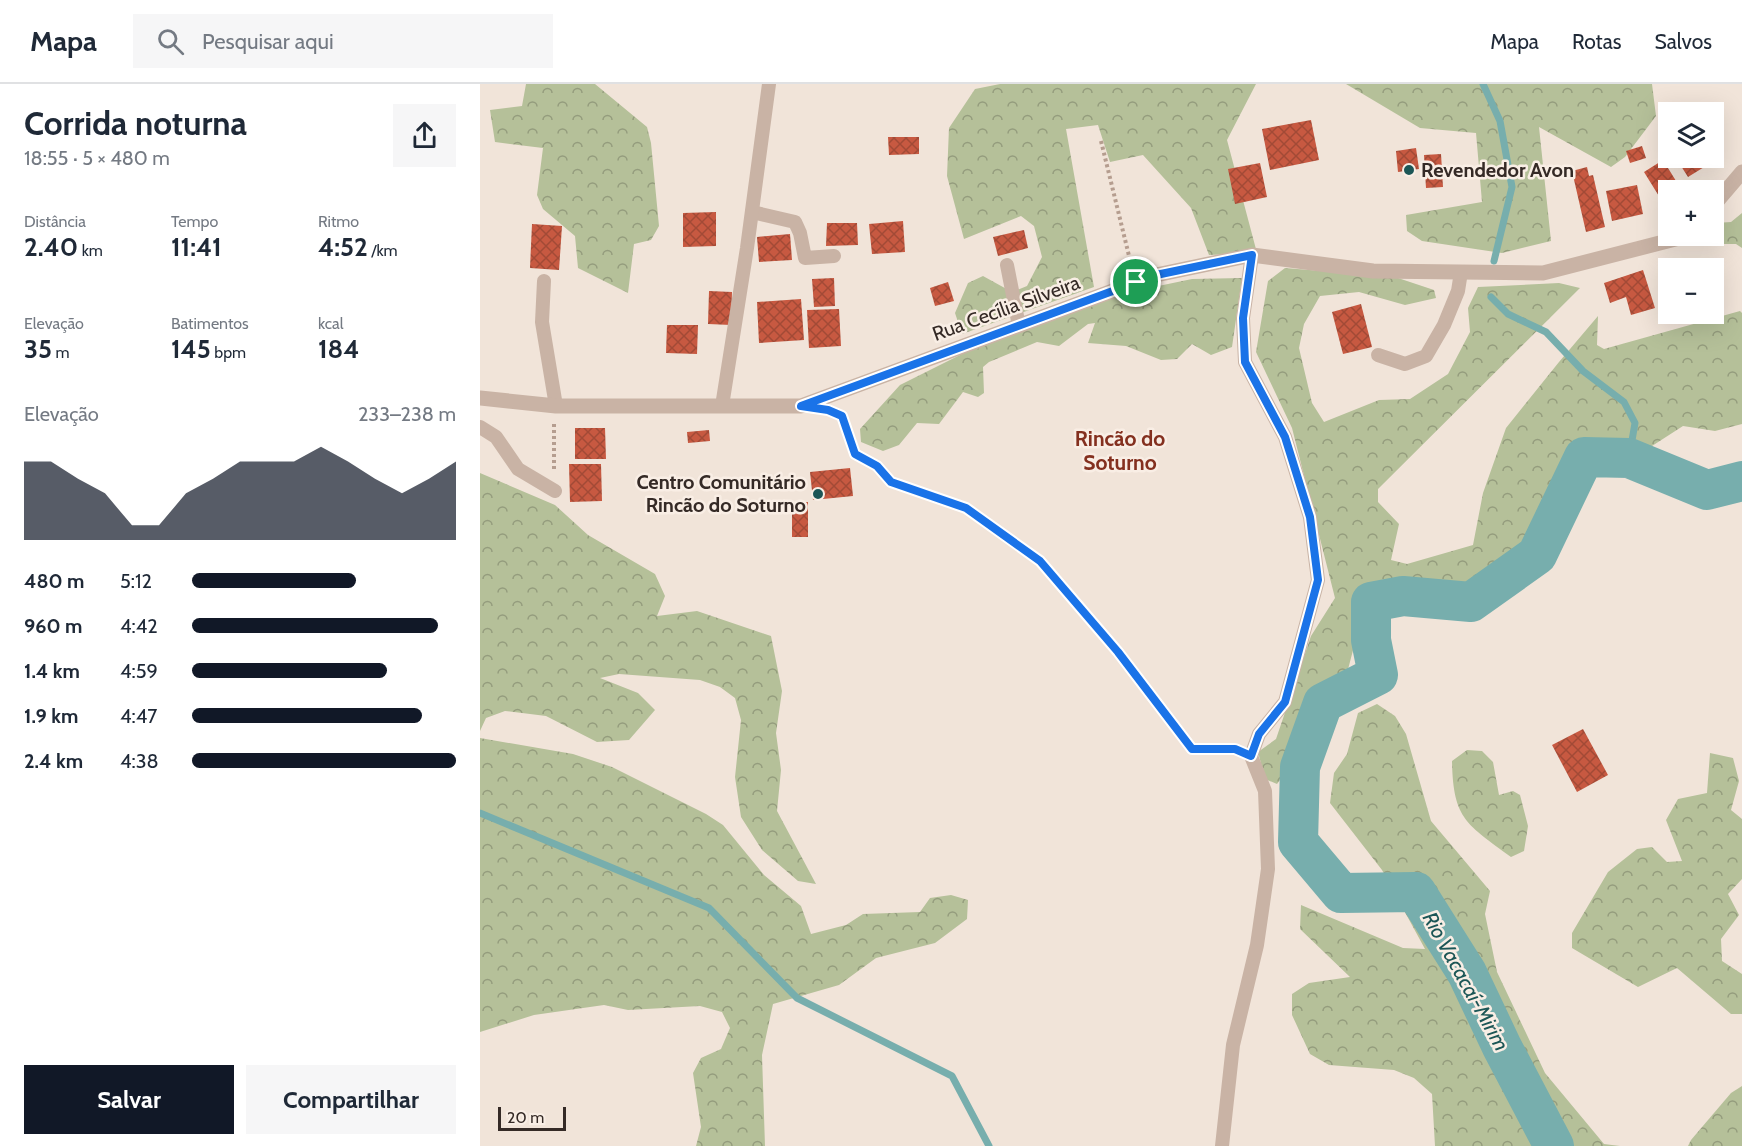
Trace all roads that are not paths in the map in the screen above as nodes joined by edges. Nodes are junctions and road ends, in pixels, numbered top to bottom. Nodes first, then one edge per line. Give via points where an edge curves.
1 (769, 84) edge
2 (1742, 172) edge
3 (1724, 193) edge
4 (752, 212) junction
5 (1658, 243) edge
6 (1252, 255) junction
7 (834, 256) dead end
8 (1006, 265) dead end
9 (1461, 272) junction
10 (544, 281) dead end
11 (1019, 326) junction
12 (1378, 355) dead end
13 (480, 398) edge
14 (556, 406) junction
15 (722, 406) junction
16 (480, 427) edge
17 (555, 491) road end
18 (1222, 1146) edge

1 - 4 lane
2 - 3 street
4 - 7 lane via 795,222 805,258
4 - 15 lane
5 - 9 street, Rua Cecília Silveira via 1543,273
6 - 9 street, Rua Cecília Silveira via 1373,271
6 - 11 street, Rua Cecília Silveira via 1156,275
6 - 18 lane via 1243,318 1245,362 1285,437 1310,517 1318,580 1285,702 1259,734 1251,756 1265,791 1268,869 1257,945 1233,1045
8 - 11 lane
9 - 12 lane via 1444,325 1426,356 1405,364
10 - 14 lane via 542,322
11 - 15 street, Rua Cecília Silveira via 801,406
13 - 14 street, Rua Cecília Silveira
14 - 15 street, Rua Cecília Silveira
16 - 17 lane via 496,436 518,470

